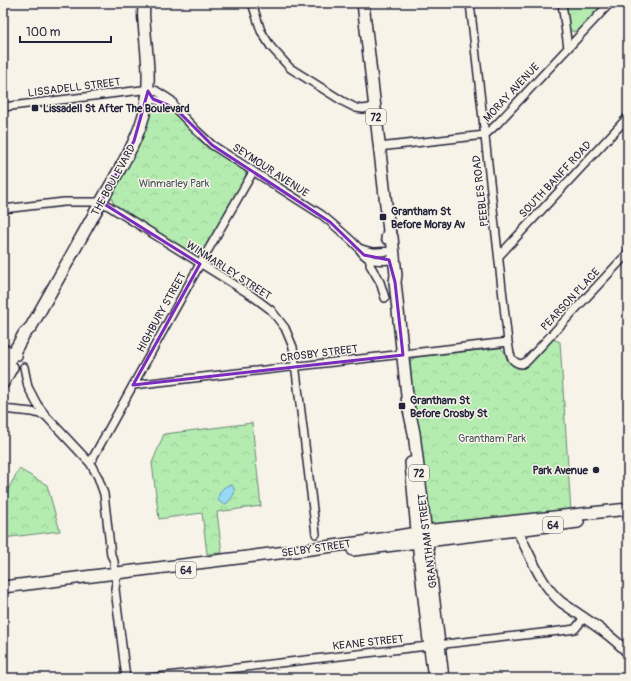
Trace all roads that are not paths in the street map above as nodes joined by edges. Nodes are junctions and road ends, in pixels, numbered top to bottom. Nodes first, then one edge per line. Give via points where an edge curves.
1 (138, 3) edge
2 (144, 3) edge
3 (252, 3) edge
4 (362, 3) edge
5 (470, 3) edge
6 (562, 3) edge
7 (610, 3) edge
8 (623, 3) edge
9 (628, 7) edge
10 (143, 19) junction
11 (568, 48) junction
12 (148, 91) junction
13 (3, 107) edge
14 (375, 107) junction
15 (628, 117) edge
16 (485, 135) junction
17 (379, 147) junction
18 (253, 172) junction
19 (101, 202) junction
20 (3, 209) edge
21 (358, 248) junction
22 (628, 253) edge
23 (391, 255) junction
24 (499, 256) junction
25 (370, 259) junction
26 (200, 264) junction
27 (385, 298) dead end
28 (508, 342) junction
29 (12, 353) edge
30 (403, 355) junction
31 (527, 361) joint
32 (24, 367) dead end
33 (296, 367) junction
34 (3, 372) edge
35 (3, 383) edge
36 (133, 385) junction
37 (3, 409) edge
38 (46, 416) junction
39 (90, 463) junction
40 (628, 509) edge
41 (628, 515) edge
42 (516, 526) junction
43 (316, 534) dead end
44 (422, 537) junction
45 (114, 578) junction
46 (3, 587) edge
47 (3, 592) edge
48 (584, 618) junction
49 (434, 646) junction
50 (628, 653) edge
51 (126, 678) edge
52 (149, 678) edge
53 (434, 678) edge
54 (443, 678) edge

1 - 10 main road, THE BOULEVARD
2 - 10 main road, THE BOULEVARD
3 - 14 street via 261,31 290,68 356,108
4 - 14 main road, GRANTHAM STREET / 72
5 - 16 street, PEEBLES ROAD
6 - 11 street
7 - 11 street, MORAY AVENUE
8 - 9 street
10 - 12 main road, THE BOULEVARD
11 - 16 street, MORAY AVENUE
12 - 13 street, LISSADELL STREET
12 - 18 street, SEYMOUR AVENUE via 155,90 172,101 175,108 212,145
12 - 19 main road, THE BOULEVARD via 142,121 134,141
14 - 17 main road, GRANTHAM STREET / 72
15 - 24 street, SOUTH BANFF ROAD
16 - 17 street, MORAY AVENUE
16 - 24 street, PEEBLES ROAD
17 - 23 main road, GRANTHAM STREET / 72 via 389,231 392,237
18 - 21 street, SEYMOUR AVENUE via 322,216
18 - 26 street, HIGHBURY STREET
19 - 20 street via 64,202
19 - 26 street, WINMARLEY STREET
19 - 29 main road, THE BOULEVARD via 31,327
21 - 23 street
21 - 25 street, SEYMOUR AVENUE
22 - 31 street, PEARSON PLACE
23 - 25 street via 376,260
23 - 30 main road, GRANTHAM STREET / 72 via 396,276 394,282
24 - 28 street, PEEBLES ROAD
25 - 27 street, SEYMOUR AVENUE via 370,265 380,282
26 - 33 street, WINMARLEY STREET via 271,310 285,328 293,347
26 - 36 street, HIGHBURY STREET
28 - 30 street, CROSBY STREET
28 - 31 street, PEEBLES ROAD via 514,362 522,364
29 - 34 main road, THE BOULEVARD
29 - 35 main road, THE BOULEVARD
30 - 33 street, CROSBY STREET
30 - 44 main road, GRANTHAM STREET / 72 via 414,434
32 - 38 street via 30,392
33 - 36 street, CROSBY STREET
33 - 43 street, WINMARLEY STREET
36 - 39 street, HIGHBURY STREET
37 - 38 street
38 - 39 street
39 - 45 street via 104,494
40 - 42 main road, SELBY STREET / 64
41 - 42 main road, SELBY STREET / 64
42 - 44 main road, SELBY STREET / 64
42 - 48 main road via 551,592
44 - 45 main road, SELBY STREET / 64 via 313,554
44 - 49 main road, GRANTHAM STREET / 72
45 - 46 main road, SELBY STREET / 64
45 - 47 main road, SELBY STREET / 64
45 - 51 street
48 - 49 street, KEANE STREET via 571,630
48 - 50 main road via 604,631
49 - 52 street, KEANE STREET
49 - 53 main road, GRANTHAM STREET / 72
49 - 54 main road, GRANTHAM STREET / 72

